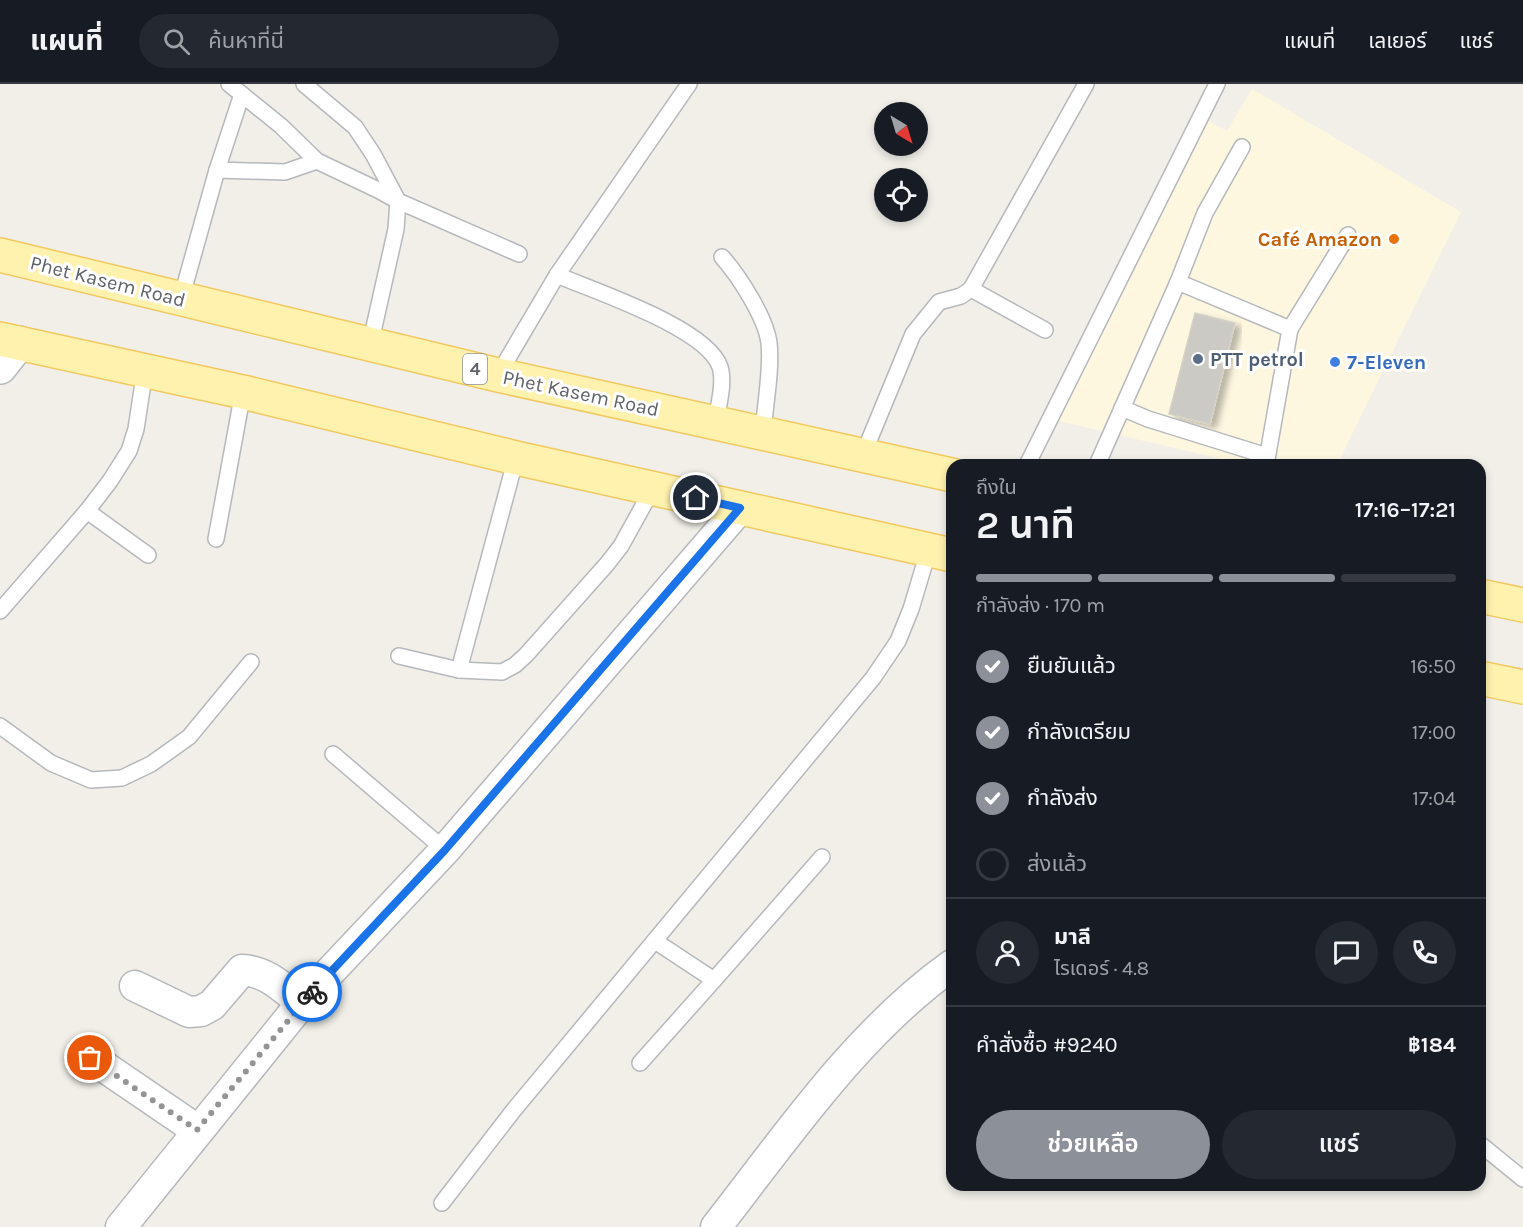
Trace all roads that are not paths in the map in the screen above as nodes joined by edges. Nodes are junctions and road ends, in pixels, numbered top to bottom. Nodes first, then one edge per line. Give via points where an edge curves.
1 (229, 84) edge
2 (304, 84) edge
3 (689, 84) edge
4 (1086, 84) edge
5 (1217, 84) edge
6 (242, 94) junction
7 (1242, 147) dead end
8 (317, 161) junction
9 (217, 170) junction
10 (398, 201) junction
11 (1348, 235) dead end
12 (519, 254) dead end
13 (0, 255) edge
14 (722, 257) dead end
15 (557, 275) junction
16 (1178, 282) junction
17 (971, 289) junction
18 (181, 299) junction
19 (1290, 329) junction
20 (1045, 330) dead end
21 (370, 345) junction
22 (6, 350) edge
23 (145, 370) junction
24 (498, 375) junction
25 (243, 392) junction
26 (1122, 408) junction
27 (716, 422) junction
28 (763, 432) junction
29 (863, 454) junction
30 (516, 458) junction
31 (1030, 459) edge
32 (1100, 459) edge
33 (1260, 459) edge
34 (1266, 459) edge
35 (946, 474) edge
36 (653, 488) junction
37 (740, 508) junction
38 (87, 511) junction
39 (216, 539) dead end
40 (941, 552) edge
41 (148, 555) dead end
42 (1486, 597) edge
43 (1523, 605) edge
44 (0, 611) edge
45 (399, 656) dead end
46 (251, 662) dead end
47 (459, 670) junction
48 (1486, 679) edge
49 (1523, 687) edge
50 (0, 726) edge
51 (333, 754) dead end
52 (445, 850) junction
53 (822, 857) dead end
54 (655, 941) junction
55 (946, 970) edge
56 (714, 980) junction
57 (135, 986) dead end
58 (302, 1003) junction
59 (90, 1058) dead end
60 (640, 1063) dead end
61 (197, 1130) junction
62 (1486, 1149) edge
63 (1523, 1179) edge
64 (442, 1203) dead end
65 (121, 1227) edge
66 (716, 1227) edge

1 - 6 lane
2 - 10 lane via 355,127
3 - 15 lane
4 - 17 lane
5 - 31 lane
6 - 8 lane
6 - 9 lane
7 - 16 lane via 1205,213
8 - 9 lane via 285,172
8 - 10 lane
9 - 18 lane
10 - 12 lane
10 - 21 lane via 396,229
11 - 19 lane
13 - 18 main road, Phet Kasem Road / 4
14 - 28 lane via 741,280 769,341
15 - 24 lane
15 - 27 lane via 646,312 705,346 720,365 722,376
16 - 19 lane
16 - 26 lane
17 - 20 lane
17 - 29 lane via 939,302 913,334
18 - 21 main road, Phet Kasem Road / 4
19 - 34 lane
21 - 24 main road, Phet Kasem Road / 4
22 - 23 main road
23 - 25 main road
23 - 38 lane via 129,451
24 - 27 main road, Phet Kasem Road / 4
25 - 30 main road
25 - 39 lane
26 - 32 lane
26 - 33 lane
27 - 28 main road, Phet Kasem Road / 4
28 - 29 main road, Phet Kasem Road / 4
29 - 35 main road, Phet Kasem Road / 4
30 - 36 main road
30 - 47 lane
36 - 37 main road
36 - 47 lane via 621,546 526,655 502,672
37 - 40 main road
37 - 52 street
38 - 41 lane
38 - 44 lane
40 - 54 lane via 898,640 873,678
42 - 43 main road
45 - 47 lane
46 - 50 lane via 189,737 151,764 122,778 90,780 51,763
48 - 49 main road
51 - 52 lane
52 - 58 street
53 - 56 lane
54 - 56 lane
54 - 64 lane
55 - 66 street via 893,1013 824,1088
56 - 60 lane
57 - 58 street via 189,1012 201,1011 212,1005 242,970 251,970 268,976
58 - 61 street
59 - 61 street
61 - 65 street
62 - 63 lane

